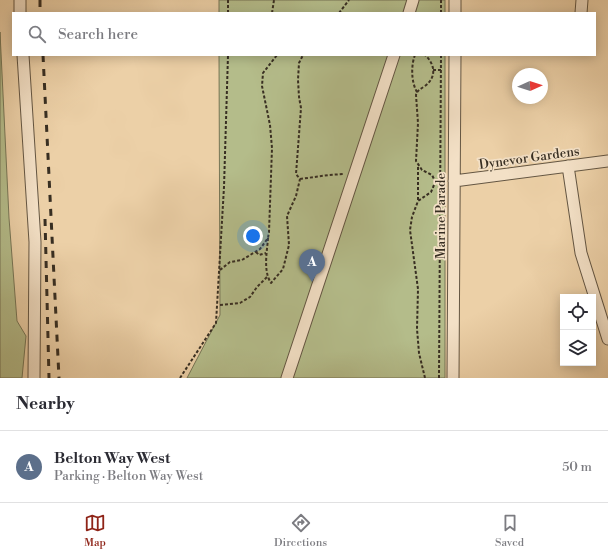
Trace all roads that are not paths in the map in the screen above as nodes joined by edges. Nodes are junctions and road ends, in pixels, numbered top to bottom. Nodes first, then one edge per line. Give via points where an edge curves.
1 (20, 0) edge
2 (413, 0) edge
3 (455, 0) edge
4 (582, 0) edge
5 (20, 12) edge
6 (409, 12) edge
7 (455, 12) edge
8 (581, 12) edge
9 (23, 56) edge
10 (394, 56) edge
11 (455, 56) edge
12 (608, 161) edge
13 (568, 166) junction
14 (454, 181) junction
15 (608, 338) edge
16 (34, 378) edge
17 (287, 378) edge
18 (453, 378) edge

1 - 5 street
2 - 6 street
3 - 7 street
4 - 8 street
9 - 16 street via 35,242
10 - 17 street
11 - 14 street, Marine Parade
12 - 13 street, Dynevor Gardens
13 - 14 street, Dynevor Gardens
13 - 15 street via 581,253
14 - 18 street, Marine Parade

